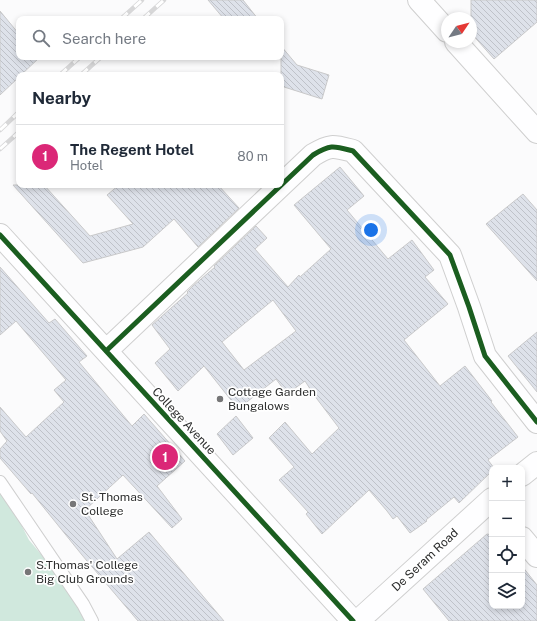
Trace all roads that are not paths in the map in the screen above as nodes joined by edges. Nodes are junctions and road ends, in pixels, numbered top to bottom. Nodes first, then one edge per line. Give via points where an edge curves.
1 (419, 0) edge
2 (441, 24) edge
3 (461, 48) edge
4 (537, 132) edge
5 (284, 182) edge
6 (278, 188) edge
7 (0, 235) edge
8 (106, 351) junction
9 (537, 422) edge
10 (537, 463) edge
11 (525, 473) edge
12 (0, 482) edge
13 (489, 503) edge
14 (525, 542) edge
15 (537, 556) edge
16 (92, 621) edge
17 (353, 621) edge
18 (358, 621) edge

1 - 2 street
3 - 4 street
5 - 9 street via 324,148 336,146 353,151 450,255 485,356
6 - 8 street
7 - 8 street, College Avenue
8 - 17 street, College Avenue
10 - 11 street
12 - 16 lane
13 - 18 street, De Seram Road
14 - 15 street

